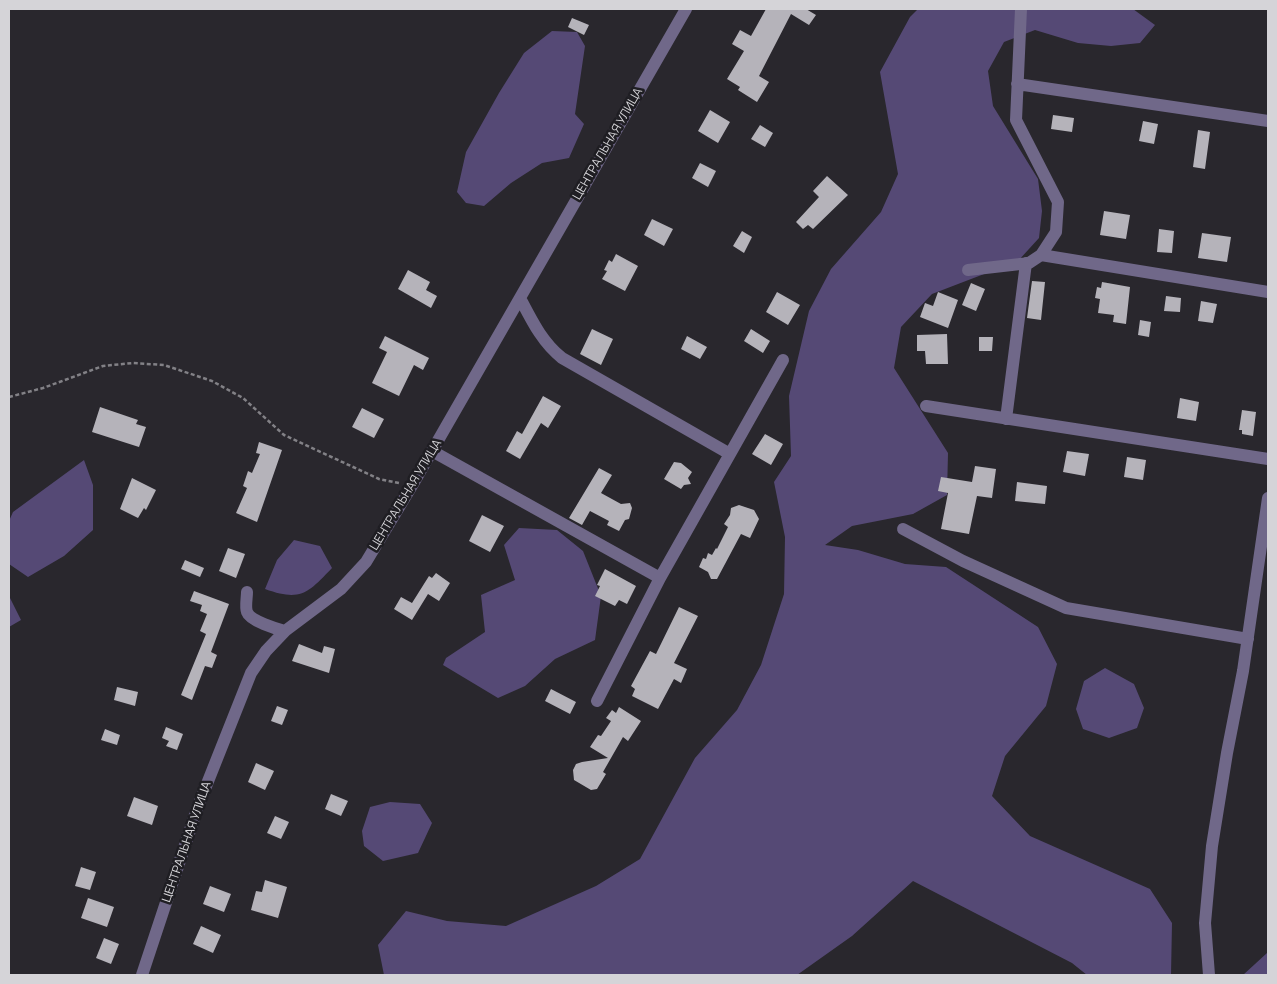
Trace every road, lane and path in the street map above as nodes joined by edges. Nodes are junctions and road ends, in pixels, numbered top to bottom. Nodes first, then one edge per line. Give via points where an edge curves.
1 (685, 9) edge
2 (1021, 9) edge
3 (1017, 84) junction
4 (1268, 120) edge
5 (1041, 255) junction
6 (1026, 263) junction
7 (968, 270) dead end
8 (1268, 292) edge
9 (520, 298) junction
10 (783, 360) dead end
11 (9, 397) edge
12 (926, 406) dead end
13 (1006, 419) junction
14 (432, 451) junction
15 (730, 454) junction
16 (1268, 459) edge
17 (414, 484) junction
18 (1268, 498) edge
19 (903, 530) dead end
20 (660, 578) junction
21 (247, 592) dead end
22 (285, 631) junction
23 (1248, 639) junction
24 (597, 701) dead end
25 (142, 975) edge
26 (1209, 975) edge

1 - 9 street, ЦЕНТРАЛЬНАЯ УЛИЦА
2 - 3 street
3 - 4 street
3 - 5 street via 1016,120 1058,202 1056,232
5 - 6 street
5 - 8 street
6 - 7 street
6 - 13 street
9 - 14 street, ЦЕНТРАЛЬНАЯ УЛИЦА
9 - 15 street via 538,332 562,358
10 - 15 street
11 - 17 path via 103,366 132,363 164,365 212,382 243,398 292,439 379,479
12 - 13 street
13 - 16 street
14 - 17 street, ЦЕНТРАЛЬНАЯ УЛИЦА
14 - 20 street
15 - 20 street
17 - 22 street, ЦЕНТРАЛЬНАЯ УЛИЦА via 366,562 341,590
18 - 23 street
19 - 23 street via 1066,608
20 - 24 street
21 - 22 street via 246,611 249,616
22 - 25 street, ЦЕНТРАЛЬНАЯ УЛИЦА via 251,673 232,717 197,808
23 - 26 street via 1212,846 1205,923

